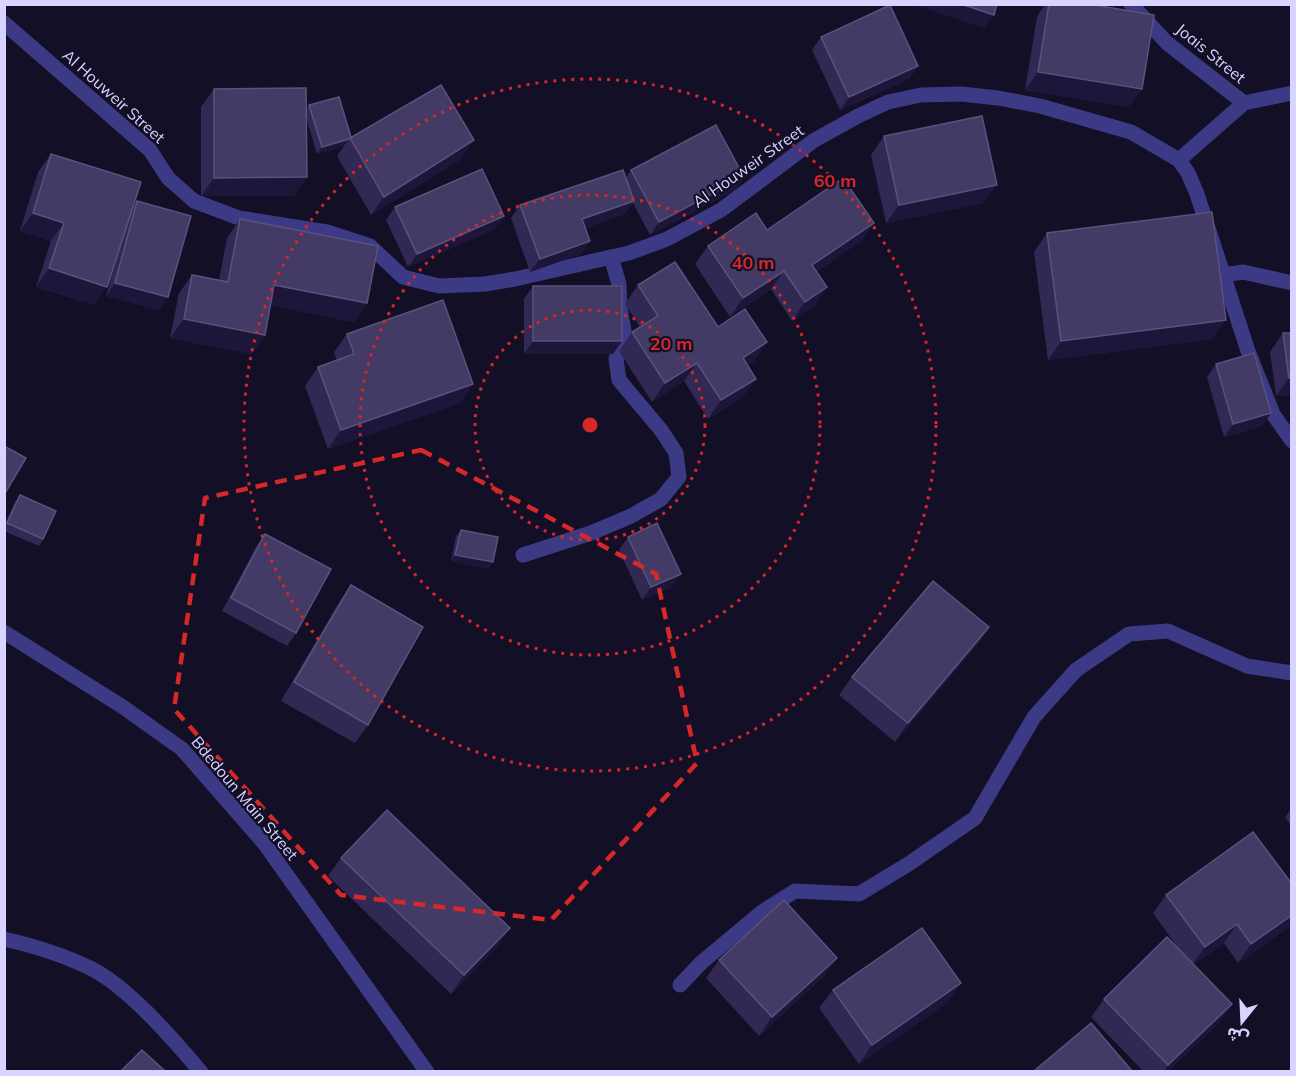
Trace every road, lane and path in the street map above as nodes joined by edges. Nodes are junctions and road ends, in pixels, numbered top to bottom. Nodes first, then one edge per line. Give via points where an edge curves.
1 (1131, 4) edge
2 (4, 23) edge
3 (1292, 93) edge
4 (1244, 103) junction
5 (1179, 160) junction
6 (611, 257) junction
7 (1223, 275) junction
8 (1292, 282) edge
9 (1292, 441) edge
10 (523, 555) dead end
11 (4, 632) edge
12 (1292, 673) edge
13 (4, 939) edge
14 (680, 985) dead end
15 (201, 1071) edge
16 (427, 1071) edge

1 - 4 street, Joais Street via 1167,43
2 - 6 street, Al Houweir Street via 150,150 168,178 194,201 239,218 327,232 370,246 403,277 439,286 484,284
3 - 4 street
4 - 5 street
5 - 6 street, Al Houweir Street via 1131,132 1040,106 961,94 921,95 888,102 858,116 813,141 721,210 668,239
5 - 7 street via 1197,194
6 - 10 street via 619,284 624,331 616,359 619,380 676,453 679,477 661,499 631,516
7 - 8 street via 1243,272
7 - 9 street via 1273,414
11 - 16 street, Bdedoun Main Street via 182,749 264,843
12 - 14 street via 1247,666 1168,632 1129,634 1076,670 1034,717 975,818 860,894 795,891 762,912
13 - 15 street via 44,948 94,970 123,990

